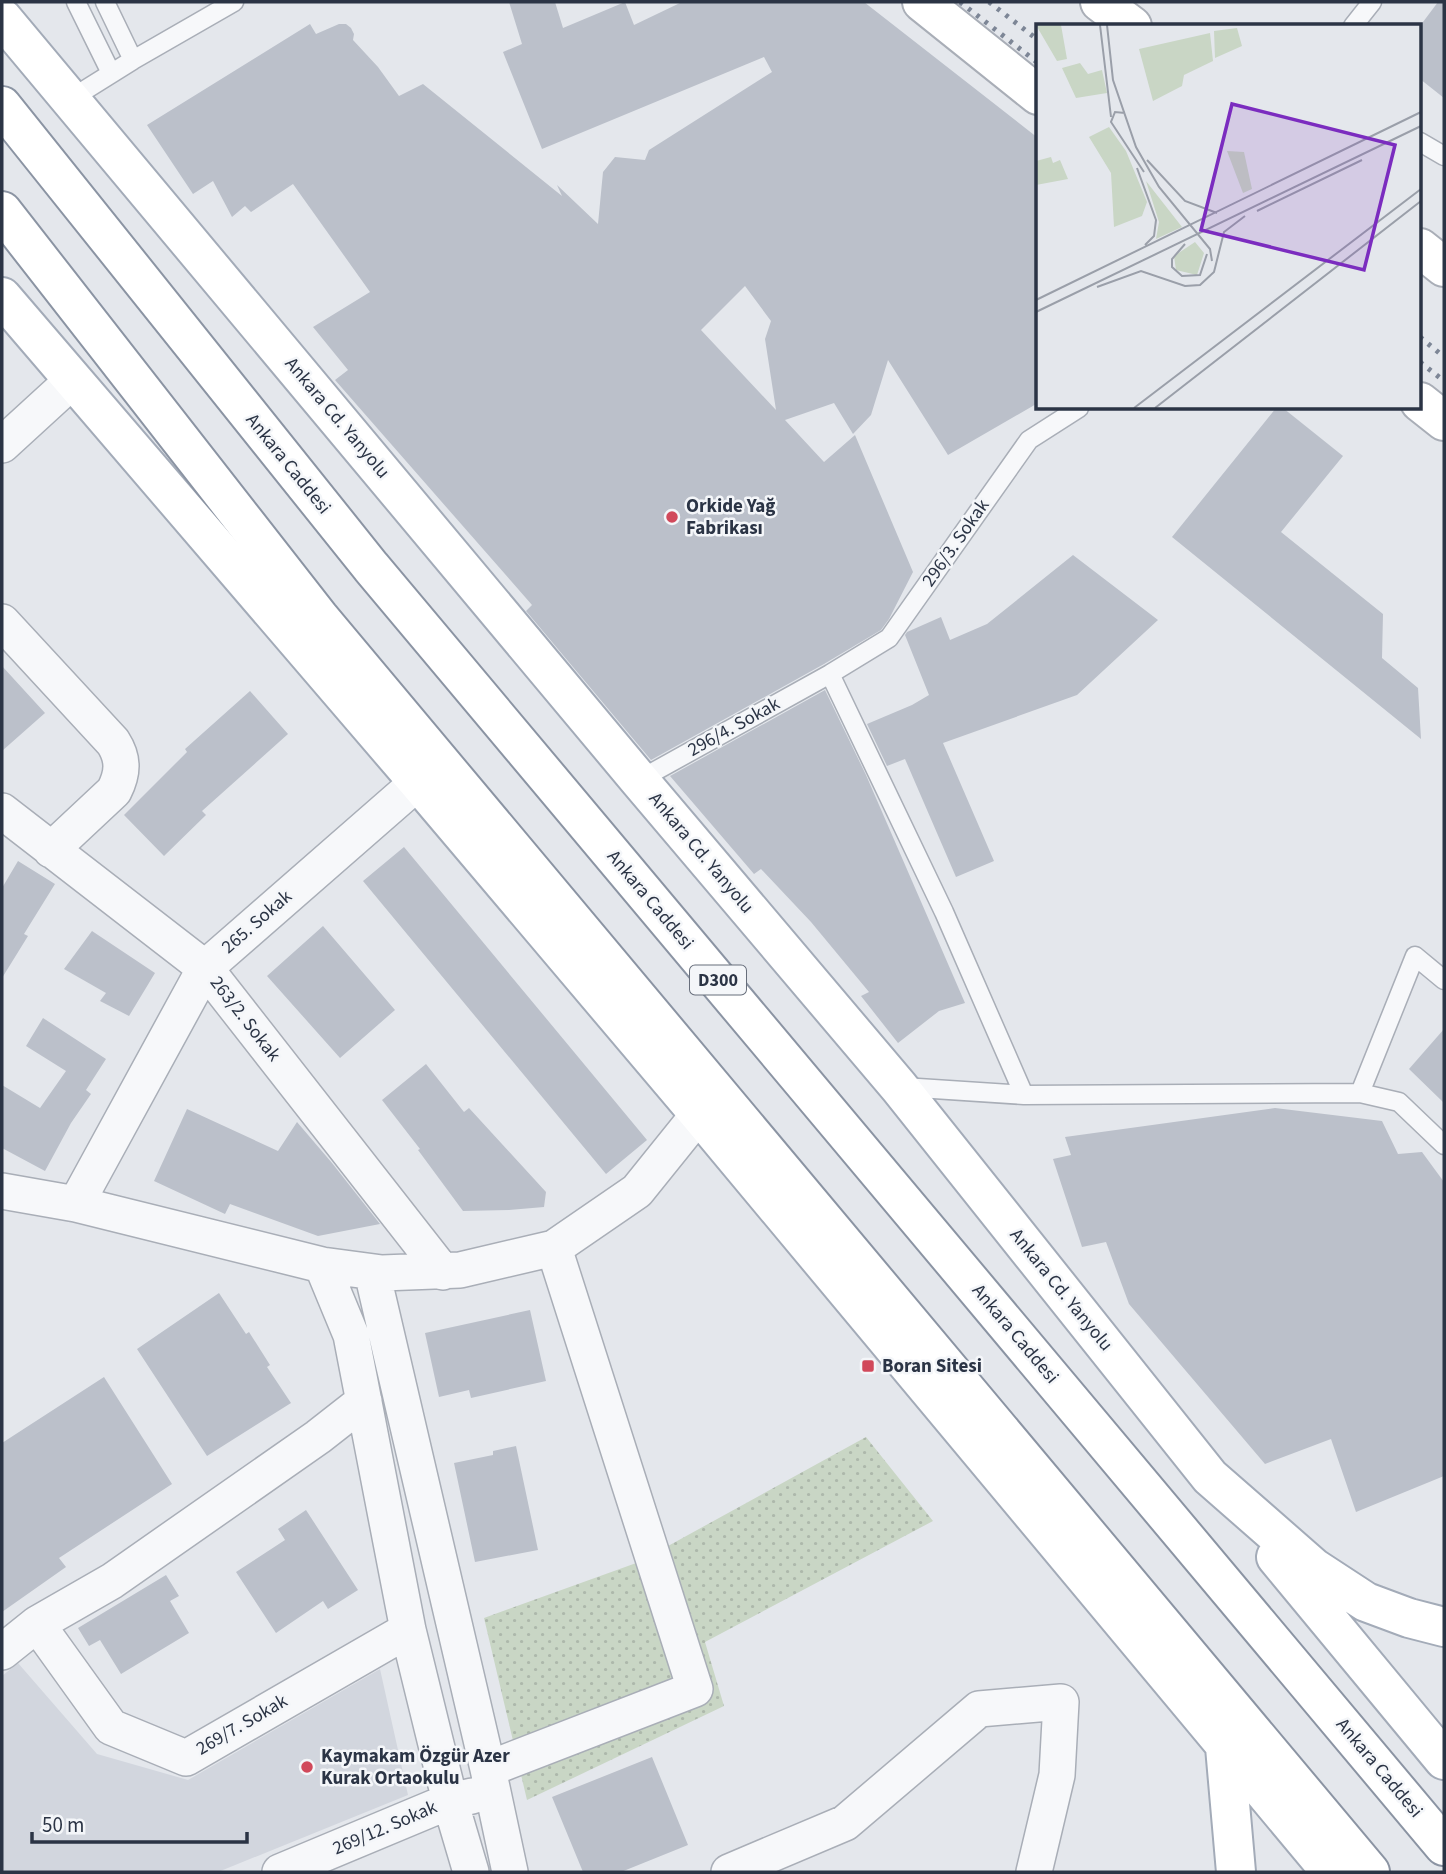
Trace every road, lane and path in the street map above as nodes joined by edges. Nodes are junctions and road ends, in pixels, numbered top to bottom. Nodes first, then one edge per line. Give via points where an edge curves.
1 (76, 2) edge
2 (105, 2) edge
3 (234, 2) edge
4 (922, 2) edge
5 (1100, 2) edge
6 (1372, 2) edge
7 (2, 18) edge
8 (1129, 24) edge
9 (1355, 24) edge
10 (133, 60) junction
11 (111, 74) junction
12 (1036, 93) edge
13 (69, 100) junction
14 (2, 106) edge
15 (1422, 143) edge
16 (1444, 156) edge
17 (2, 211) edge
18 (1422, 250) edge
19 (1444, 267) edge
20 (2, 297) edge
21 (73, 380) junction
22 (1422, 404) edge
23 (1076, 410) edge
24 (1444, 421) edge
25 (2, 445) edge
26 (2, 622) edge
27 (830, 674) junction
28 (639, 780) junction
29 (418, 782) junction
30 (3, 816) edge
31 (51, 850) junction
32 (205, 968) junction
33 (1444, 980) edge
34 (899, 1087) junction
35 (1360, 1093) junction
36 (1024, 1095) junction
37 (699, 1114) junction
38 (1444, 1145) edge
39 (2, 1191) edge
40 (76, 1204) junction
41 (554, 1248) junction
42 (322, 1265) junction
43 (372, 1272) junction
44 (443, 1272) junction
45 (364, 1401) junction
46 (1210, 1477) junction
47 (37, 1624) junction
48 (1444, 1627) edge
49 (408, 1630) junction
50 (2, 1652) edge
51 (1225, 1746) junction
52 (1444, 1760) edge
53 (490, 1780) junction
54 (450, 1801) junction
55 (1444, 1846) edge
56 (280, 1872) edge
57 (471, 1872) edge
58 (510, 1872) edge
59 (729, 1872) edge
60 (1034, 1872) edge
61 (1236, 1872) edge
62 (1331, 1872) edge
63 (1370, 1872) edge

1 - 11 lane
2 - 10 lane
3 - 10 lane
4 - 12 main road
5 - 8 main road
6 - 9 lane
7 - 13 main road, Ankara Cd. Yanyolu
10 - 11 lane
11 - 13 lane
13 - 28 main road, Ankara Cd. Yanyolu
14 - 55 main road, Ankara Caddesi / D300 via 370,567
15 - 16 lane
17 - 63 main road via 319,617
18 - 19 main road
20 - 21 main road
21 - 25 street
21 - 29 main road
22 - 24 main road
23 - 27 lane, 296/3. Sokak via 1029,440 889,638
26 - 31 street via 113,742 121,759 114,791
27 - 28 lane, 296/4. Sokak
27 - 36 lane via 944,912
28 - 34 main road, Ankara Cd. Yanyolu
29 - 32 street, 265. Sokak
29 - 37 main road
30 - 31 street, 263/2. Sokak
31 - 32 street, 263/2. Sokak
32 - 40 street, 265. Sokak
32 - 44 street, 263/2. Sokak
33 - 35 lane via 1415,956
34 - 36 lane
34 - 46 main road, Ankara Cd. Yanyolu
35 - 36 lane
35 - 38 lane via 1399,1102
37 - 41 street via 637,1191
37 - 51 main road
39 - 40 street
40 - 42 street
41 - 44 street
41 - 53 street, 269/12. Sokak via 695,1689
42 - 43 street
42 - 45 street via 351,1335
43 - 44 street
43 - 53 street
45 - 47 street via 112,1581
45 - 49 street
46 - 48 main road, Ankara Cd. Yanyolu via 1314,1568 1366,1602
46 - 52 main road
47 - 49 street, 269/7. Sokak via 111,1727 187,1758
47 - 50 street
49 - 54 street
51 - 61 main road
51 - 62 main road
53 - 54 street, 269/12. Sokak
53 - 58 street
54 - 56 street, 269/12. Sokak
54 - 57 street
59 - 60 street via 845,1824 979,1709 1061,1702 1057,1774

